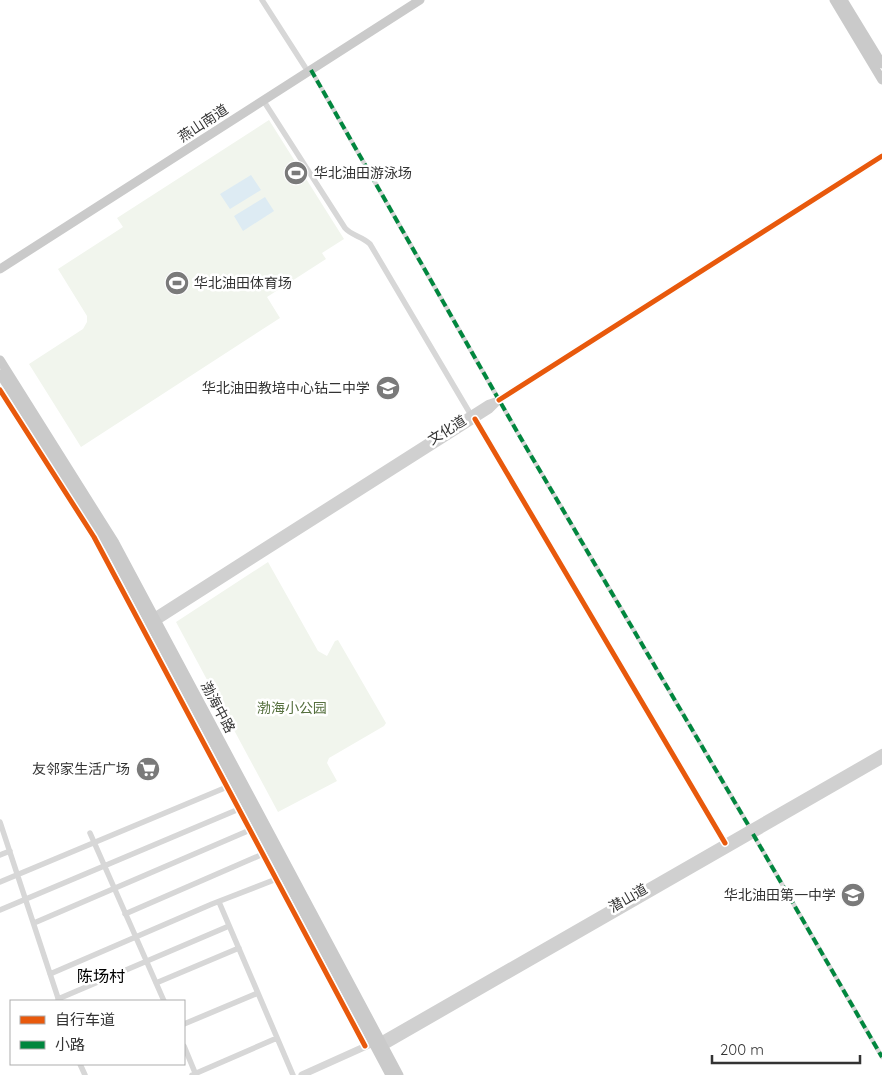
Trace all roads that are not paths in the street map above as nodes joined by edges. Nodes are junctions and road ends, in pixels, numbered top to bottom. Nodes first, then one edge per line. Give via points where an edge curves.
1 (262, 0) edge
2 (410, 0) edge
3 (420, 0) edge
4 (834, 0) edge
5 (843, 0) edge
6 (882, 64) edge
7 (308, 69) junction
8 (882, 80) edge
9 (263, 100) junction
10 (882, 156) edge
11 (0, 262) edge
12 (0, 269) edge
13 (0, 360) edge
14 (0, 374) edge
15 (0, 390) edge
16 (499, 400) junction
17 (473, 417) junction
18 (152, 621) junction
19 (882, 753) edge
20 (882, 760) edge
21 (227, 787) junction
22 (239, 809) junction
23 (0, 824) edge
24 (250, 830) junction
25 (752, 831) junction
26 (90, 833) dead end
27 (94, 843) junction
28 (725, 843) junction
29 (10, 851) junction
30 (263, 854) junction
31 (0, 855) edge
32 (104, 865) junction
33 (17, 874) junction
34 (280, 878) junction
35 (0, 882) edge
36 (114, 889) junction
37 (25, 898) junction
38 (219, 902) junction
39 (0, 910) edge
40 (125, 914) junction
41 (34, 923) junction
42 (229, 926) junction
43 (136, 937) junction
44 (239, 948) junction
45 (146, 961) junction
46 (50, 974) junction
47 (156, 983) junction
48 (258, 993) junction
49 (58, 1000) edge
50 (164, 1000) edge
51 (185, 1024) edge
52 (277, 1038) junction
53 (376, 1045) junction
54 (185, 1049) edge
55 (882, 1057) edge
56 (195, 1074) edge
57 (293, 1075) edge
58 (302, 1075) edge
59 (390, 1075) edge
60 (399, 1075) edge

1 - 7 street
2 - 7 main road, 燕山南道
3 - 7 main road, 燕山南道
4 - 8 main road
5 - 6 main road
7 - 9 main road, 燕山南道
7 - 11 main road, 燕山南道
7 - 16 street
9 - 12 main road, 燕山南道
9 - 17 street via 345,228 370,244
10 - 16 street
13 - 18 main road, 渤海中路 via 115,543
14 - 18 main road, 渤海中路 via 109,546
15 - 21 street via 94,536
16 - 17 main road, 文化道 via 488,404
16 - 25 street
17 - 18 main road, 文化道
17 - 28 street
18 - 34 main road, 渤海中路
18 - 53 main road, 渤海中路
19 - 25 main road, 潜山道
20 - 25 main road, 潜山道
21 - 22 street
21 - 27 street
22 - 24 street
22 - 32 street
23 - 29 street
24 - 30 street
24 - 36 street
25 - 28 main road, 潜山道
25 - 53 main road, 潜山道
25 - 55 street
26 - 27 street
27 - 32 street
27 - 33 street
28 - 53 main road, 潜山道
29 - 31 street
29 - 33 street
30 - 34 street
30 - 40 street
32 - 36 street
32 - 37 street
33 - 35 street
33 - 37 street
34 - 38 street
34 - 53 main road, 渤海中路
36 - 40 street
36 - 41 street
37 - 39 street
37 - 41 street
38 - 42 street
38 - 43 street
40 - 43 street
41 - 46 street
42 - 44 street
42 - 45 street
43 - 45 street
43 - 46 street
44 - 47 street
44 - 48 street
45 - 47 street
45 - 49 street
46 - 49 street
47 - 50 street
48 - 51 street
48 - 52 street
52 - 56 street
52 - 57 street
53 - 58 street
53 - 59 main road, 渤海中路
53 - 60 main road, 渤海中路
54 - 56 street

